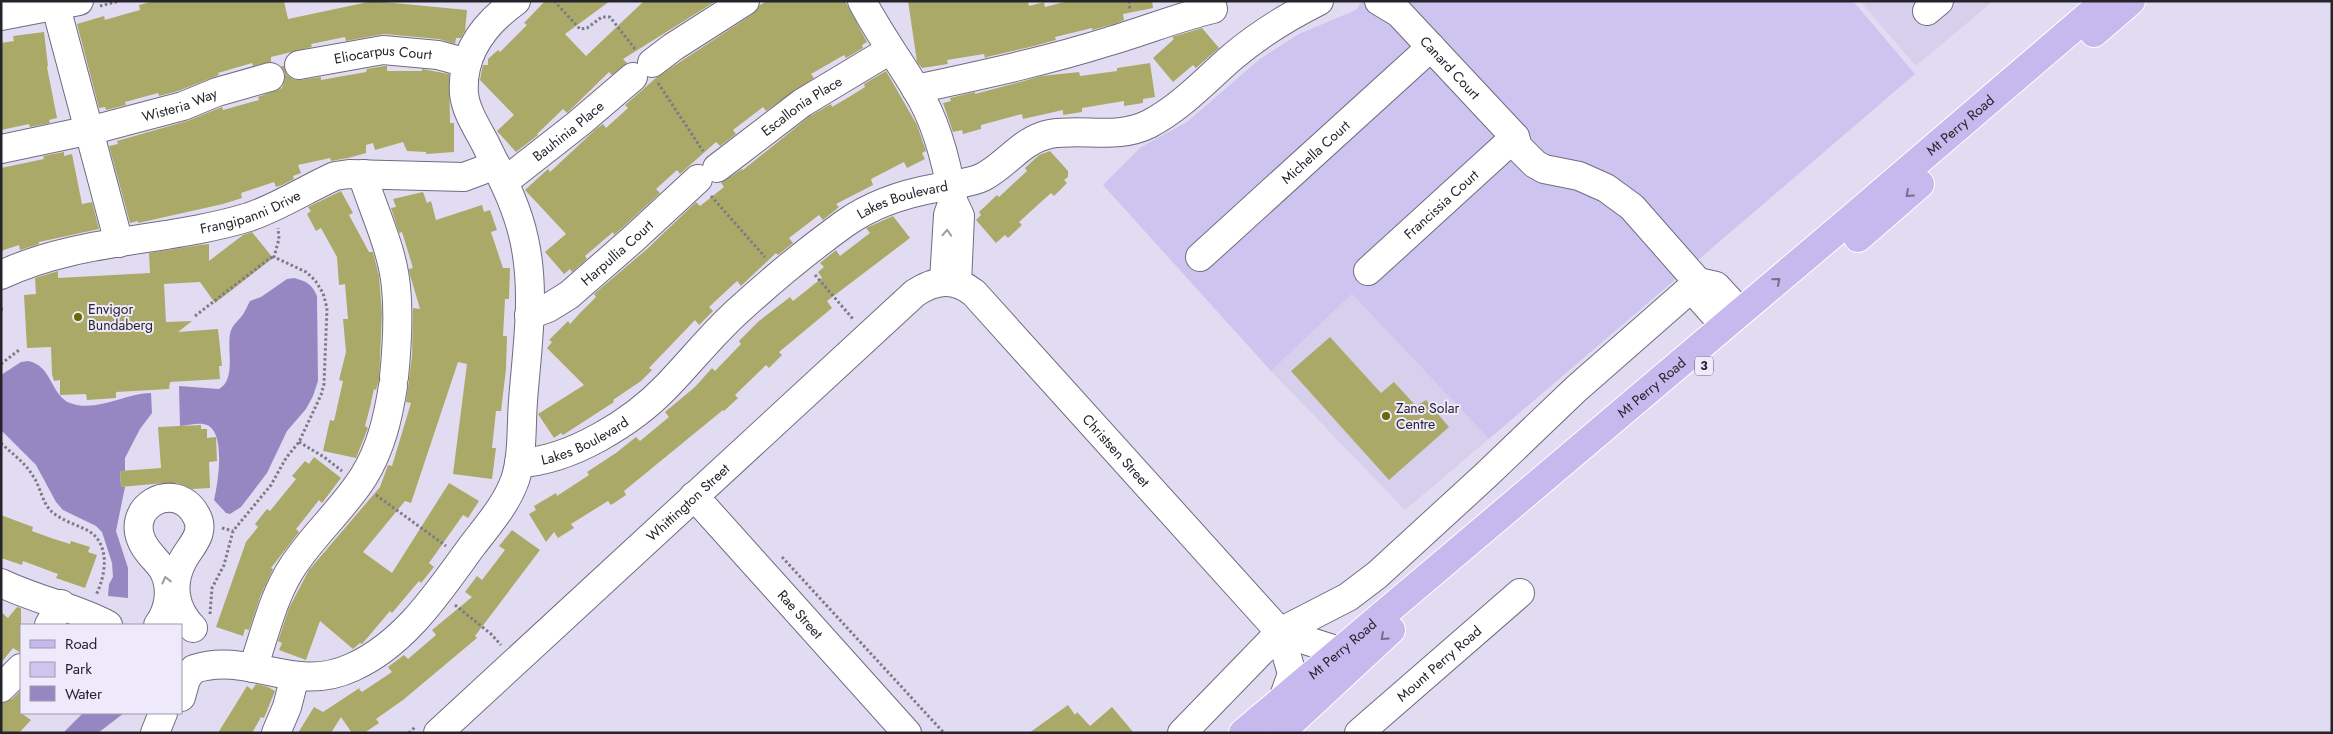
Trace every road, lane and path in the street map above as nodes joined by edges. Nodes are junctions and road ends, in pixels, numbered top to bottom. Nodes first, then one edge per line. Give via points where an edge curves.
1 (554, 1) edge
2 (745, 1) edge
3 (862, 1) edge
4 (1319, 1) edge
5 (1379, 1) edge
6 (2105, 1) edge
7 (2131, 1) edge
8 (514, 2) edge
9 (67, 4) edge
10 (1213, 8) dead end
11 (1, 16) edge
12 (1431, 48) junction
13 (890, 50) junction
14 (467, 63) junction
15 (299, 65) dead end
16 (645, 67) junction
17 (270, 77) dead end
18 (916, 89) junction
19 (88, 131) junction
20 (1515, 137) junction
21 (1, 149) edge
22 (500, 173) junction
23 (364, 174) junction
24 (708, 174) junction
25 (952, 193) junction
26 (276, 223) dead end
27 (119, 243) junction
28 (274, 257) junction
29 (1200, 257) dead end
30 (802, 258) junction
31 (768, 260) dead end
32 (1368, 272) dead end
33 (1, 275) edge
34 (951, 282) junction
35 (1698, 282) junction
36 (529, 315) junction
37 (195, 316) dead end
38 (855, 322) dead end
39 (1738, 326) junction
40 (19, 350) dead end
41 (1, 364) edge
42 (299, 442) junction
43 (1, 444) edge
44 (519, 463) junction
45 (346, 474) dead end
46 (371, 491) dead end
47 (694, 496) junction
48 (447, 547) dead end
49 (780, 554) dead end
50 (1, 583) edge
51 (1520, 593) dead end
52 (92, 602) dead end
53 (451, 602) dead end
54 (55, 615) edge
55 (103, 624) edge
56 (159, 624) edge
57 (162, 624) edge
58 (200, 627) junction
59 (1280, 632) junction
60 (1339, 651) junction
61 (515, 660) junction
62 (245, 666) junction
63 (20, 669) edge
64 (189, 672) edge
65 (295, 676) junction
66 (1, 688) edge
67 (182, 693) edge
68 (1283, 699) junction
69 (163, 714) edge
70 (178, 714) edge
71 (441, 732) edge
72 (155, 733) edge
73 (172, 733) edge
74 (276, 733) edge
75 (907, 733) edge
76 (944, 733) edge
77 (1182, 733) edge
78 (1243, 733) edge
79 (1280, 733) edge
80 (1359, 733) edge

1 - 16 path via 580,29 602,17 610,18
2 - 16 street, Bauhinia Place
3 - 13 street
4 - 25 street, Lakes Boulevard via 1251,41 1175,107 1148,124 1120,133 1064,133 1040,137 1020,147 980,179
5 - 12 street, Canard Court via 1399,13
39 -> 6 main road, Mt Perry Road / 3
7 -> 39 main road, Mt Perry Road / 3 via 1885,216
8 - 14 street, Lakes Boulevard via 483,29
9 - 11 street
9 - 19 street
10 - 18 street via 1062,55
12 - 20 street, Canard Court
12 - 29 street, Michella Court
13 - 18 street
13 - 24 street, Escallonia Place via 802,103
14 - 15 street, Eliocarpus Court via 438,55 383,50
14 - 22 street, Lakes Boulevard via 466,104
16 - 22 street, Bauhinia Place via 578,124
16 - 24 path via 703,151
17 - 19 street, Wisteria Way via 217,92 183,106
18 - 25 street via 938,139
19 - 21 street, Wisteria Way
19 - 27 street
20 - 32 street, Francissia Court
20 - 35 street via 1557,155 1579,176 1606,188 1632,207
22 - 23 street, Frangipanni Drive via 464,177
22 - 36 street, Lakes Boulevard via 514,204 524,240
23 - 27 street, Frangipanni Drive via 335,176 250,217
23 - 62 street via 396,286 394,381 383,434 371,464 353,492 301,554 286,578
24 - 31 path via 711,197
24 - 36 street, Harpullia Court via 559,303
25 - 30 street, Lakes Boulevard via 905,194 868,208
25 - 34 street via 948,215
26 - 28 path via 280,235
27 - 33 street, Frangipanni Drive via 50,257
28 - 37 path
28 - 42 path via 311,275 323,293 327,308 324,384
30 - 38 path
30 - 44 street, Lakes Boulevard via 740,309 667,386 633,415 567,453
34 - 47 street, Whittington Street via 934,283 915,293
34 - 59 street, Christsen Street via 974,293
35 - 39 street via 1716,286
35 - 59 street via 1576,389 1376,575 1348,597
36 - 44 street, Lakes Boulevard
39 - 60 main road, Mt Perry Road / 3
39 -> 79 main road, Mt Perry Road / 3 via 1518,516
40 - 41 path
42 - 45 path
42 - 58 path via 271,484 233,531 224,565 212,588
43 - 52 path via 28,469 49,509 60,518 89,531 100,543 104,570
44 - 65 street, Lakes Boulevard via 503,504 405,630 372,657 338,674
46 - 48 path
47 - 61 street, Whittington Street
47 - 75 street, Rae Street
49 - 76 path
50 - 54 street
51 - 80 street, Mount Perry Road
53 - 61 path via 491,634
54 - 55 street
56 -> 58 street via 168,608 167,583 160,566 142,542 138,522 147,506 172,498 189,506 200,523 195,542 182,561 176,586 179,611
57 - 58 street via 176,621
58 - 62 street via 212,650
58 - 64 street via 202,652
59 - 60 street
59 - 68 street, Christsen Street via 1292,674
59 - 77 street
60 - 68 main road, Mt Perry Road / 3
61 - 71 street, Whittington Street
62 - 64 street via 208,664
62 - 65 street, Lakes Boulevard
63 - 66 street
64 - 67 street
65 - 74 street
68 - 78 main road, Mt Perry Road / 3
69 - 72 street
70 - 73 street

